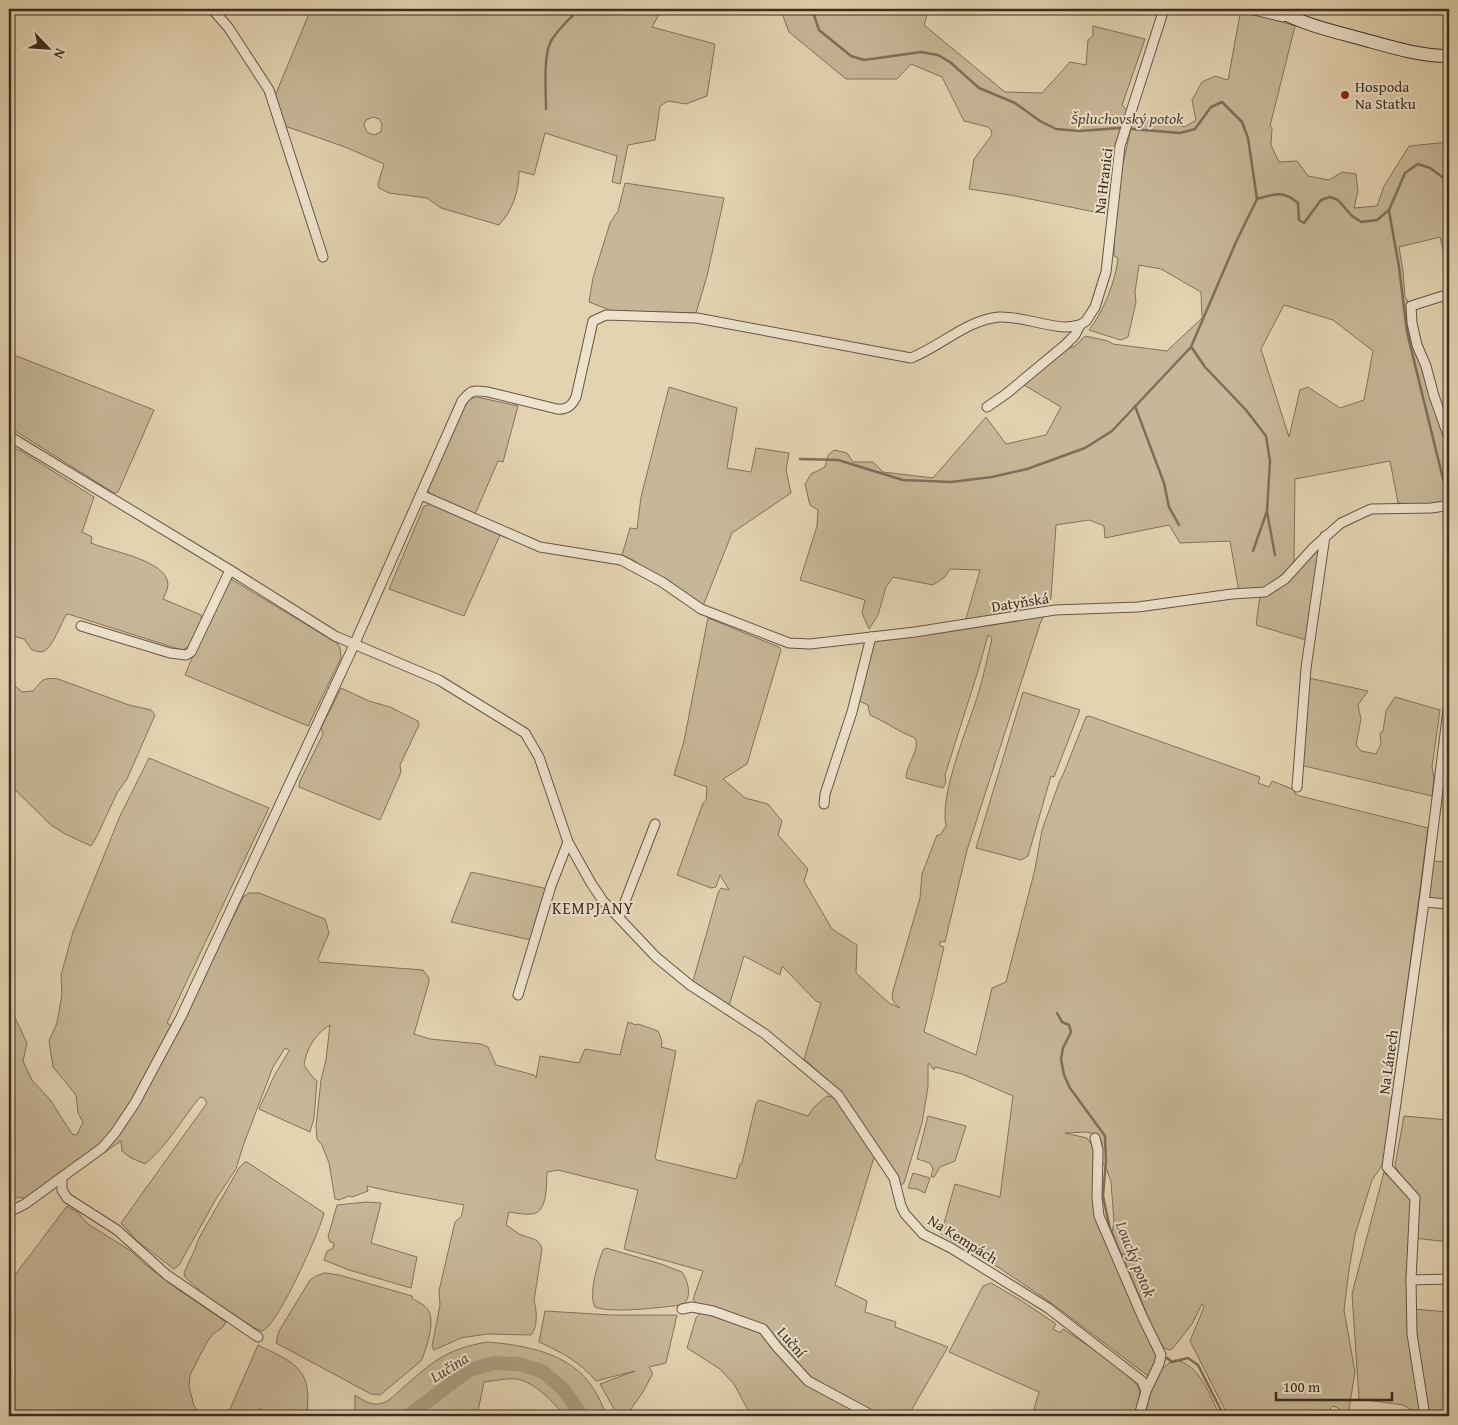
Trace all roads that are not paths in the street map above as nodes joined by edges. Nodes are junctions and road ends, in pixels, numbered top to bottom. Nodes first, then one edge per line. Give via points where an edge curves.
1 (212, 9) edge
2 (1164, 9) edge
3 (1250, 9) edge
4 (1275, 9) edge
5 (1293, 19) junction
6 (1449, 56) edge
7 (323, 257) dead end
8 (1449, 294) edge
9 (1080, 325) junction
10 (986, 407) dead end
11 (9, 436) edge
12 (1449, 438) edge
13 (421, 495) junction
14 (1449, 503) edge
15 (1325, 536) junction
16 (230, 570) junction
17 (80, 626) dead end
18 (871, 637) junction
19 (354, 645) junction
20 (1449, 702) edge
21 (1297, 787) dead end
22 (824, 804) dead end
23 (655, 824) dead end
24 (568, 842) junction
25 (1424, 902) junction
26 (1449, 904) edge
27 (619, 917) junction
28 (518, 995) dead end
29 (1095, 1138) dead end
30 (62, 1178) junction
31 (9, 1212) edge
32 (1449, 1279) edge
33 (1411, 1280) junction
34 (682, 1309) dead end
35 (258, 1337) dead end
36 (1146, 1391) junction
37 (873, 1416) edge
38 (1139, 1416) edge
39 (1425, 1416) edge

1 - 7 street via 228,27 269,90
2 - 9 street, Na Hranici via 1120,146 1104,281 1095,308
3 - 5 street
4 - 5 street
5 - 6 street via 1411,52
8 - 12 street via 1411,306 1417,345
9 - 10 street, Na Hranici via 1065,345
9 - 13 street via 1064,327 999,317 982,321 911,358 697,318 606,315 593,321 576,398 566,409 470,391 462,401
11 - 16 street, Na Kempách
13 - 18 street, Datyňská via 540,547 621,560 662,582 701,609 788,643 810,644
13 - 19 street
14 - 15 street, Datyňská via 1431,508 1371,509 1341,523
15 - 18 street, Datyňská via 1285,579 1265,592 1138,607 1055,610
15 - 21 street via 1306,668
16 - 17 street via 192,652 186,655
16 - 19 street, Na Kempách
18 - 22 street
19 - 24 street, Na Kempách via 439,680 525,734 539,757
19 - 30 street via 181,1018 135,1102 102,1148
20 - 25 street, Na Lánech
23 - 27 street
24 - 27 street, Na Kempách via 597,893
24 - 28 street
25 - 26 street
25 - 33 street, Na Lánech via 1387,1167 1415,1198
27 - 36 street, Na Kempách via 656,957 690,985 765,1034 838,1095 894,1178 905,1214 923,1234 1048,1308 1142,1380
29 - 36 street via 1099,1216 1161,1355
30 - 31 street
30 - 35 street via 62,1190 67,1198 117,1230 167,1275
32 - 33 street
33 - 39 street, Na Lánech via 1412,1334
34 - 37 street, Luční via 692,1307 713,1311 763,1329 808,1380
36 - 38 street

